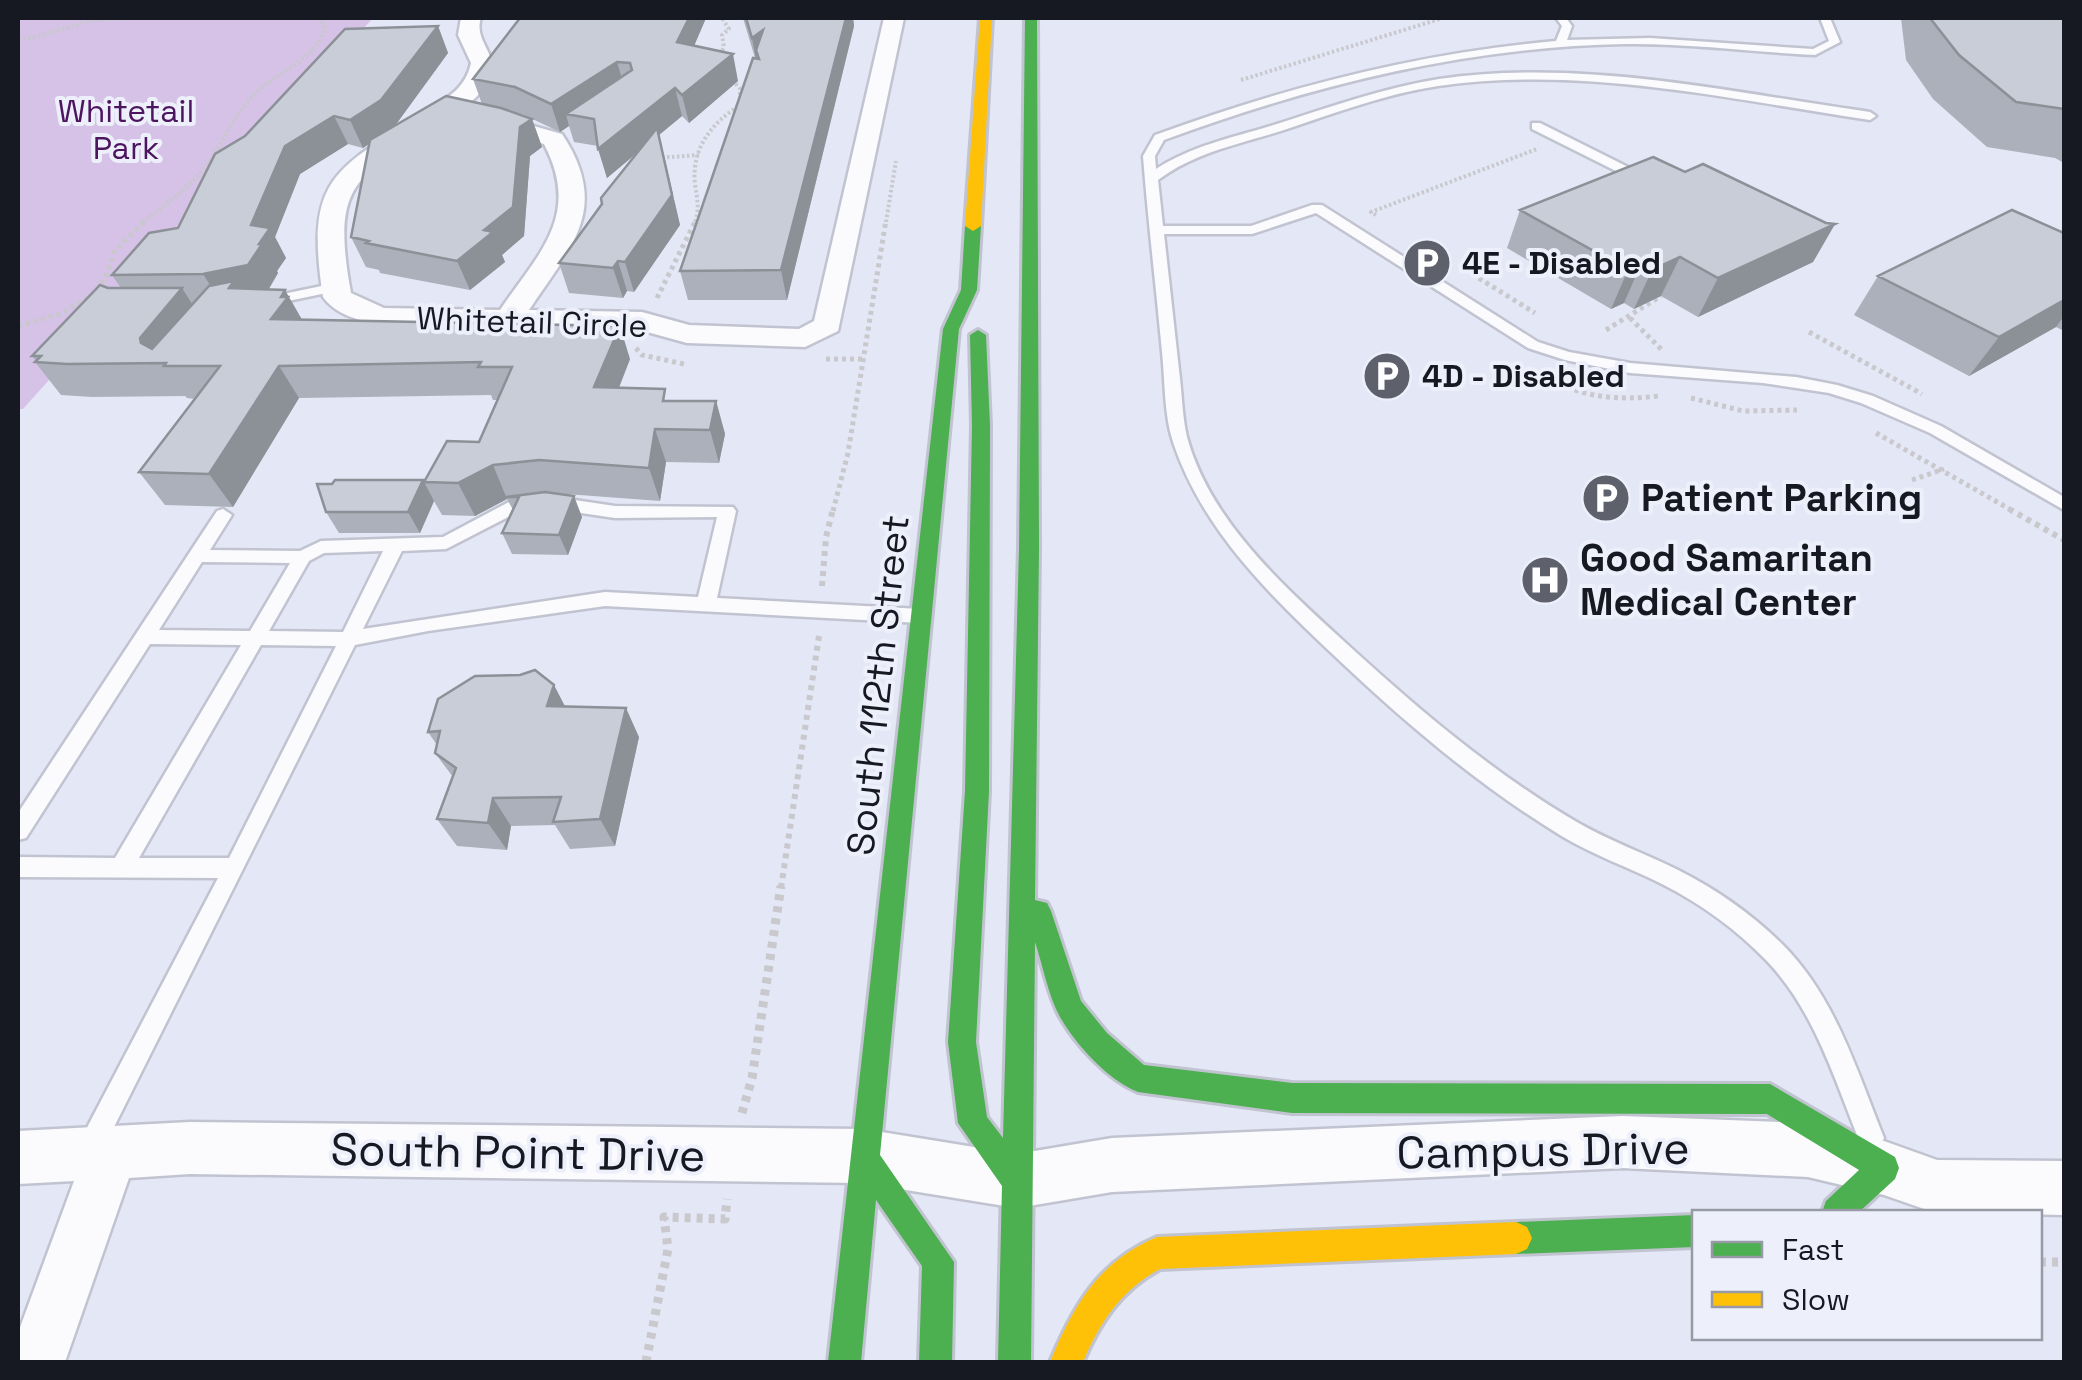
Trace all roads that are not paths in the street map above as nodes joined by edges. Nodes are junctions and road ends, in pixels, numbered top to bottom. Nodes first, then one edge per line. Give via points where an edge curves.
1 (471, 18) edge
2 (894, 18) edge
3 (986, 18) edge
4 (1031, 18) edge
5 (1561, 18) edge
6 (1824, 18) edge
7 (1561, 43) junction
8 (446, 111) junction
9 (1870, 116) dead end
10 (1536, 126) dead end
11 (1659, 178) edge
12 (1151, 180) junction
13 (1156, 230) junction
14 (336, 287) junction
15 (969, 290) junction
16 (241, 308) edge
17 (509, 318) junction
18 (2064, 504) edge
19 (223, 515) dead end
20 (395, 546) junction
21 (197, 556) junction
22 (303, 557) junction
23 (706, 606) junction
24 (920, 616) junction
25 (145, 637) junction
26 (256, 638) junction
27 (346, 640) junction
28 (18, 832) edge
29 (1024, 863) junction
30 (18, 867) edge
31 (122, 868) junction
32 (235, 868) junction
33 (99, 1154) junction
34 (863, 1156) junction
35 (18, 1158) edge
36 (1884, 1168) junction
37 (1018, 1181) junction
38 (2064, 1188) edge
39 (1839, 1210) edge
40 (1692, 1231) edge
41 (36, 1362) edge
42 (844, 1362) edge
43 (935, 1362) edge
44 (1014, 1362) edge
45 (1066, 1362) edge

1 - 8 street via 466,24 482,62 479,77
2 - 17 street, Whitetail Circle via 828,326 805,338 734,337 642,321
3 - 15 main road, South 112th Street
4 - 29 main road
5 - 7 lane via 1568,26
6 - 7 lane via 1834,42 1816,52
7 - 12 lane via 1382,66 1203,121 1159,138 1150,156
8 - 14 street via 351,173 336,194 329,222
8 - 17 street via 562,141 569,229
9 - 12 lane via 1632,82 1460,80 1377,96 1264,132 1170,164
10 - 11 lane via 1632,174 1642,170
12 - 13 lane
13 - 18 lane via 1252,230 1317,208 1533,345 1596,363 1828,388 1928,428
13 - 36 lane via 1180,437 1193,478 1229,536 1299,611 1471,766 1607,850 1672,878 1775,953 1808,992
14 - 16 lane
14 - 17 street, Whitetail Circle via 337,297 382,317
15 - 24 main road, South 112th Street via 951,330
15 - 37 main road via 982,426 977,791 962,1042 974,1123
19 - 21 lane
20 - 22 lane via 321,547
20 - 23 lane via 446,543 515,506 727,512
20 - 27 lane
21 - 22 lane
21 - 25 lane
22 - 26 lane
23 - 24 lane
23 - 27 lane via 605,599
24 - 34 main road, South 112th Street
25 - 26 lane
25 - 28 lane
26 - 27 lane
26 - 31 lane
27 - 32 lane
29 - 36 main road via 1070,1008 1096,1043 1138,1078 1292,1098 1770,1099
29 - 37 main road
30 - 31 lane
31 - 32 lane
32 - 33 lane
33 - 34 street, South Point Drive via 190,1148
33 - 35 street, South Point Drive
33 - 41 street
34 - 37 street, South Point Drive
34 - 42 main road, South 112th Street
34 - 43 main road via 938,1262
36 - 37 street, Campus Drive via 1808,1150 1623,1142 1112,1164
36 - 38 street, Campus Drive via 1937,1187
36 - 39 main road
37 - 44 main road
40 - 45 main road via 1157,1253 1122,1268 1089,1309

